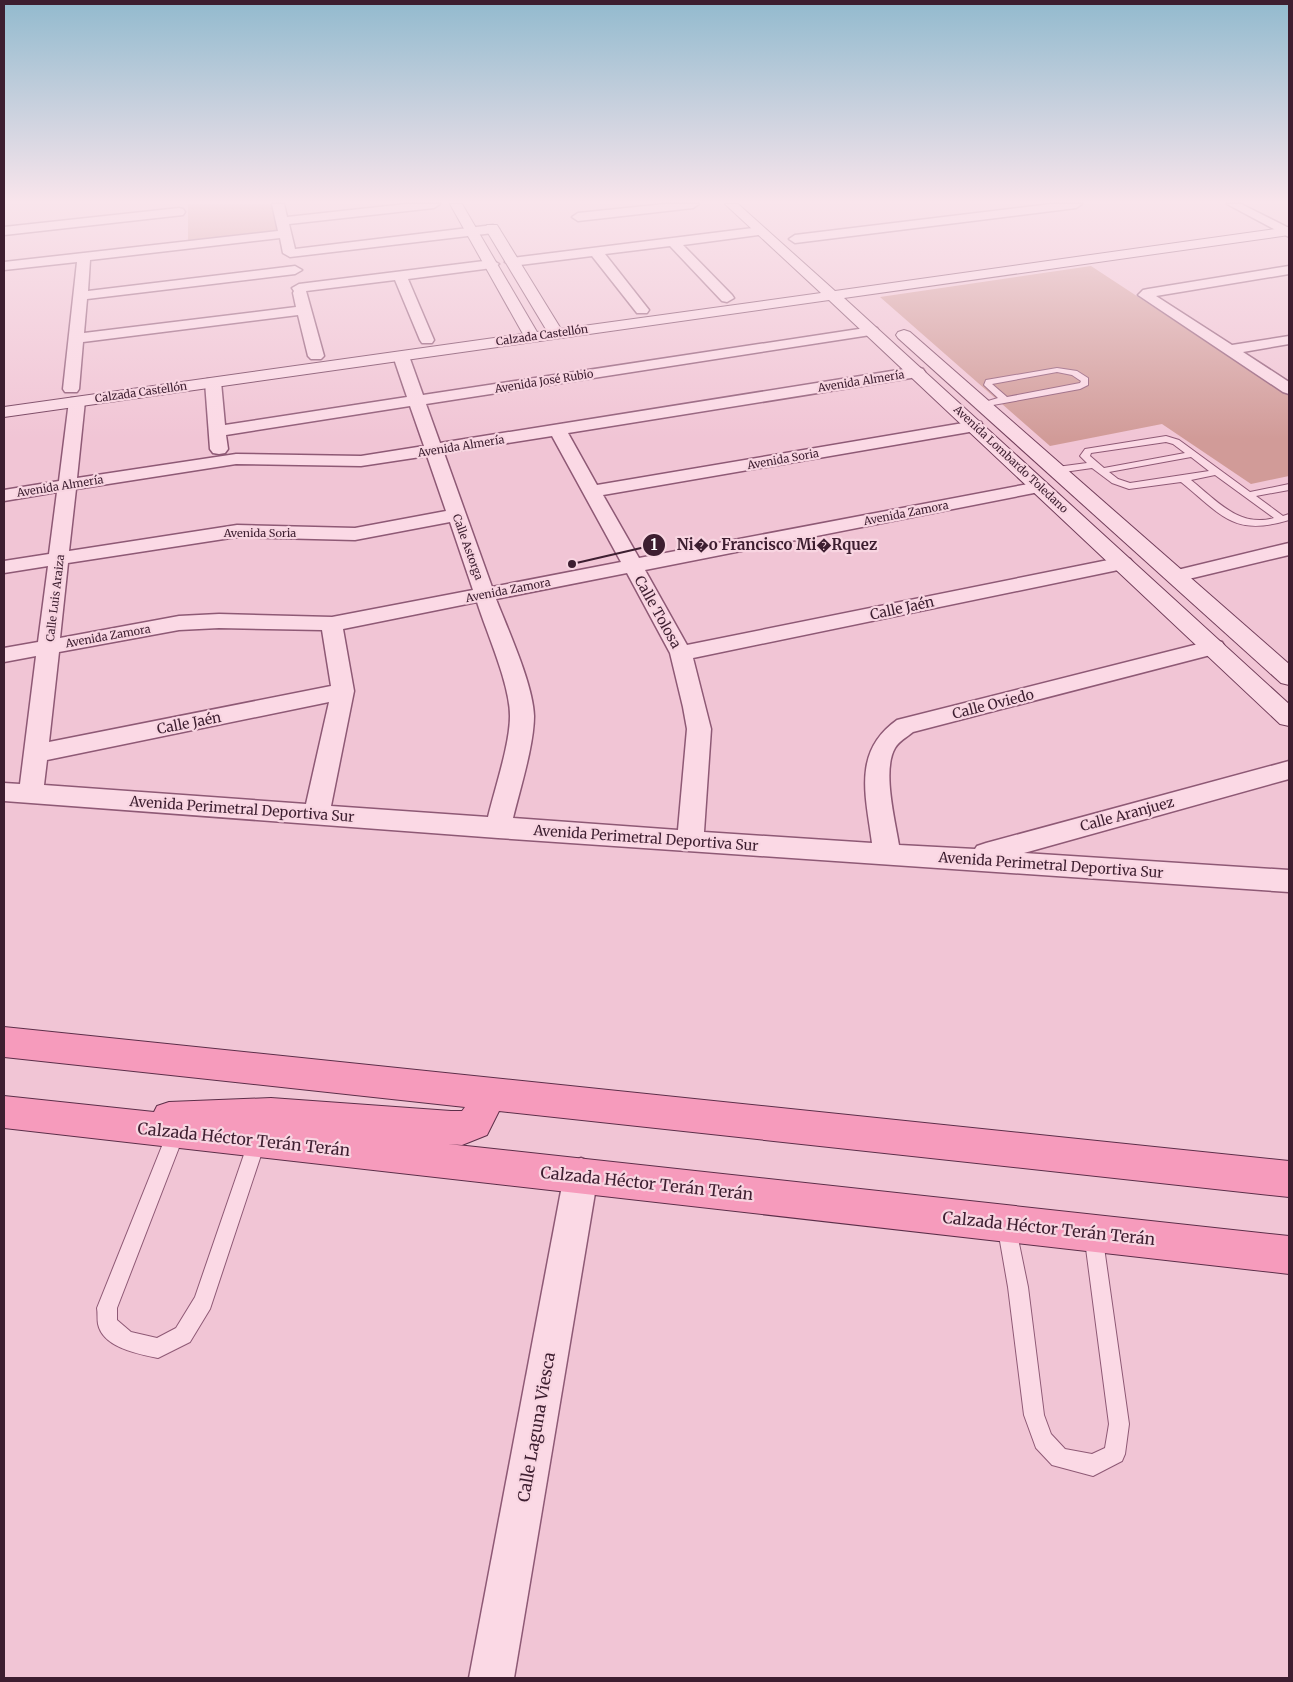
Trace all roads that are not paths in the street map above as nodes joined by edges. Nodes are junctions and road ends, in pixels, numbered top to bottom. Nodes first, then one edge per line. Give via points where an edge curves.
1 (82, 282) edge
2 (192, 282) edge
3 (298, 282) edge
4 (345, 282) edge
5 (403, 282) edge
6 (502, 282) edge
7 (524, 282) edge
8 (623, 282) edge
9 (712, 282) edge
10 (828, 282) edge
11 (880, 282) edge
12 (886, 282) edge
13 (1214, 282) edge
14 (299, 288) junction
15 (837, 289) junction
16 (81, 296) junction
17 (727, 298) junction
18 (869, 304) dead end
19 (304, 310) junction
20 (642, 310) junction
21 (891, 324) dead end
22 (552, 328) junction
23 (528, 331) junction
24 (872, 331) junction
25 (77, 338) junction
26 (427, 340) junction
27 (1289, 340) edge
28 (1230, 350) junction
29 (316, 356) junction
30 (401, 356) junction
31 (917, 372) junction
32 (213, 382) junction
33 (1289, 389) edge
34 (74, 395) junction
35 (1002, 398) junction
36 (4, 399) edge
37 (418, 400) junction
38 (979, 402) junction
39 (4, 412) edge
40 (975, 426) junction
41 (217, 431) junction
42 (558, 431) junction
43 (434, 450) junction
44 (1194, 454) junction
45 (220, 461) junction
46 (1098, 468) junction
47 (1057, 470) junction
48 (1217, 472) junction
49 (1184, 478) junction
50 (68, 485) junction
51 (1039, 487) junction
52 (1289, 488) edge
53 (591, 492) junction
54 (4, 495) edge
55 (1248, 495) junction
56 (456, 515) junction
57 (1285, 518) edge
58 (1084, 527) junction
59 (1289, 548) edge
60 (60, 558) junction
61 (1124, 563) junction
62 (633, 566) junction
63 (4, 567) edge
64 (1176, 576) junction
65 (485, 594) junction
66 (332, 624) junction
67 (48, 647) junction
68 (1214, 648) junction
69 (681, 653) junction
70 (4, 655) edge
71 (1289, 677) edge
72 (343, 691) junction
73 (1289, 718) edge
74 (35, 754) junction
75 (1289, 770) edge
76 (4, 792) edge
77 (31, 794) junction
78 (317, 814) junction
79 (498, 828) junction
80 (690, 841) junction
81 (887, 854) junction
82 (966, 858) junction
83 (1289, 881) edge
84 (4, 1042) edge
85 (490, 1094) junction
86 (4, 1112) edge
87 (95, 1123) junction
88 (176, 1132) junction
89 (257, 1140) junction
90 (581, 1175) junction
91 (1289, 1179) edge
92 (1006, 1223) junction
93 (1093, 1233) junction
94 (1289, 1255) edge
95 (491, 1678) edge

1 - 16 street, Calle Luis Araiza
2 - 16 street
3 - 14 street
4 - 14 street
5 - 26 street
6 - 23 main road
7 - 22 main road
8 - 20 street
9 - 17 street
10 - 15 main road, Avenida Lombardo Toledano
11 - 15 main road, Calzada Castellón
12 - 15 main road, Calzada Castellón
13 - 28 street via 1145,294
14 - 19 street
15 - 17 main road, Calzada Castellón
15 - 18 main road, Avenida Lombardo Toledano
15 - 22 main road, Calzada Castellón
15 - 24 main road, Avenida Lombardo Toledano
16 - 25 street, Calle Luis Araiza
17 - 20 main road, Calzada Castellón
19 - 25 street
19 - 29 street
20 - 22 main road, Calzada Castellón
21 - 38 main road, Avenida Lombardo Toledano
22 - 23 main road, Calzada Castellón
23 - 26 main road, Calzada Castellón
23 - 30 main road, Calzada Castellón
24 - 31 main road, Avenida Lombardo Toledano
24 - 37 street, Avenida José Rubio
25 - 34 street, Calle Luis Araiza
26 - 29 main road, Calzada Castellón
27 - 28 street
28 - 33 street
29 - 34 main road, Calzada Castellón
30 - 32 main road, Calzada Castellón
30 - 37 street, Calle Astorga
31 - 38 main road via 933,380 959,402
31 - 40 main road, Avenida Lombardo Toledano
31 - 42 street, Avenida Almería
32 - 34 main road, Calzada Castellón
32 - 41 street
34 - 36 main road, Calzada Castellón
34 - 39 main road, Calzada Castellón
34 - 50 street, Calle Luis Araiza
35 - 35 lane via 1080,386 1085,380 1074,373 1057,370 989,382 988,385
35 - 38 lane
37 - 41 street, Avenida José Rubio
37 - 43 street, Calle Astorga
38 - 47 main road, Avenida Lombardo Toledano
40 - 47 main road via 999,431 1035,459
40 - 51 main road, Avenida Lombardo Toledano
40 - 53 street, Avenida Soria
41 - 45 street
42 - 43 street, Avenida Almería
42 - 53 street, Calle Tolosa
43 - 45 street, Avenida Almería via 350,462 268,457
43 - 56 street, Calle Astorga
44 - 46 lane
44 - 46 lane via 1173,440 1155,439 1088,451 1085,456
44 - 48 lane
45 - 50 street, Avenida Almería
46 - 47 lane
46 - 49 lane via 1115,481 1130,486
47 - 64 main road, Avenida Lombardo Toledano
48 - 49 lane
48 - 55 lane
49 - 57 lane via 1239,520 1256,524
50 - 54 street, Avenida Almería
50 - 60 street, Calle Luis Araiza
51 - 58 main road, Avenida Lombardo Toledano
51 - 62 street, Avenida Zamora
52 - 55 lane
53 - 62 street, Calle Tolosa
55 - 57 lane
56 - 60 street, Avenida Soria via 355,534 209,534
56 - 65 street, Calle Astorga
58 - 61 main road, Avenida Lombardo Toledano
58 - 64 main road via 1104,538 1145,572 1158,577
59 - 64 street
60 - 63 street, Avenida Soria
60 - 67 street, Calle Luis Araiza
61 - 68 main road, Avenida Lombardo Toledano
61 - 69 street, Calle Jaén
62 - 65 street, Avenida Zamora
62 - 69 street, Calle Tolosa
64 - 71 main road, Avenida Lombardo Toledano
65 - 66 street, Avenida Zamora
65 - 79 street, Calle Astorga via 519,693 522,716
66 - 67 street, Avenida Zamora via 202,621
66 - 72 street
67 - 70 street, Avenida Zamora
67 - 74 street, Calle Luis Araiza
68 - 73 main road, Avenida Lombardo Toledano
68 - 81 street, Calle Oviedo via 905,726 894,734 879,757
69 - 80 street, Calle Tolosa via 699,729
72 - 74 street, Calle Jaén
72 - 78 street
74 - 77 street, Calle Luis Araiza
75 - 82 street, Calle Aranjuez
76 - 77 street, Avenida Perimetral Deportiva Sur
77 - 78 street, Avenida Perimetral Deportiva Sur
78 - 79 street, Avenida Perimetral Deportiva Sur
79 - 80 street, Avenida Perimetral Deportiva Sur
80 - 81 street, Avenida Perimetral Deportiva Sur
81 - 82 street, Avenida Perimetral Deportiva Sur
82 - 83 street, Avenida Perimetral Deportiva Sur
84 - 85 main road
85 - 87 main road via 475,1123 456,1128 271,1114
85 - 91 main road
86 - 87 main road, Calzada Héctor Terán Terán
87 - 88 main road, Calzada Héctor Terán Terán
88 - 89 main road, Calzada Héctor Terán Terán
88 - 89 lane via 107,1308 108,1325 126,1341 158,1348 183,1335 203,1302
89 - 90 main road, Calzada Héctor Terán Terán
90 - 92 main road, Calzada Héctor Terán Terán
90 - 95 street, Calle Laguna Viesca
92 - 93 main road, Calzada Héctor Terán Terán
92 - 93 lane via 1018,1287 1034,1415 1044,1441 1059,1458 1093,1465 1115,1454 1119,1424
93 - 94 main road, Calzada Héctor Terán Terán

